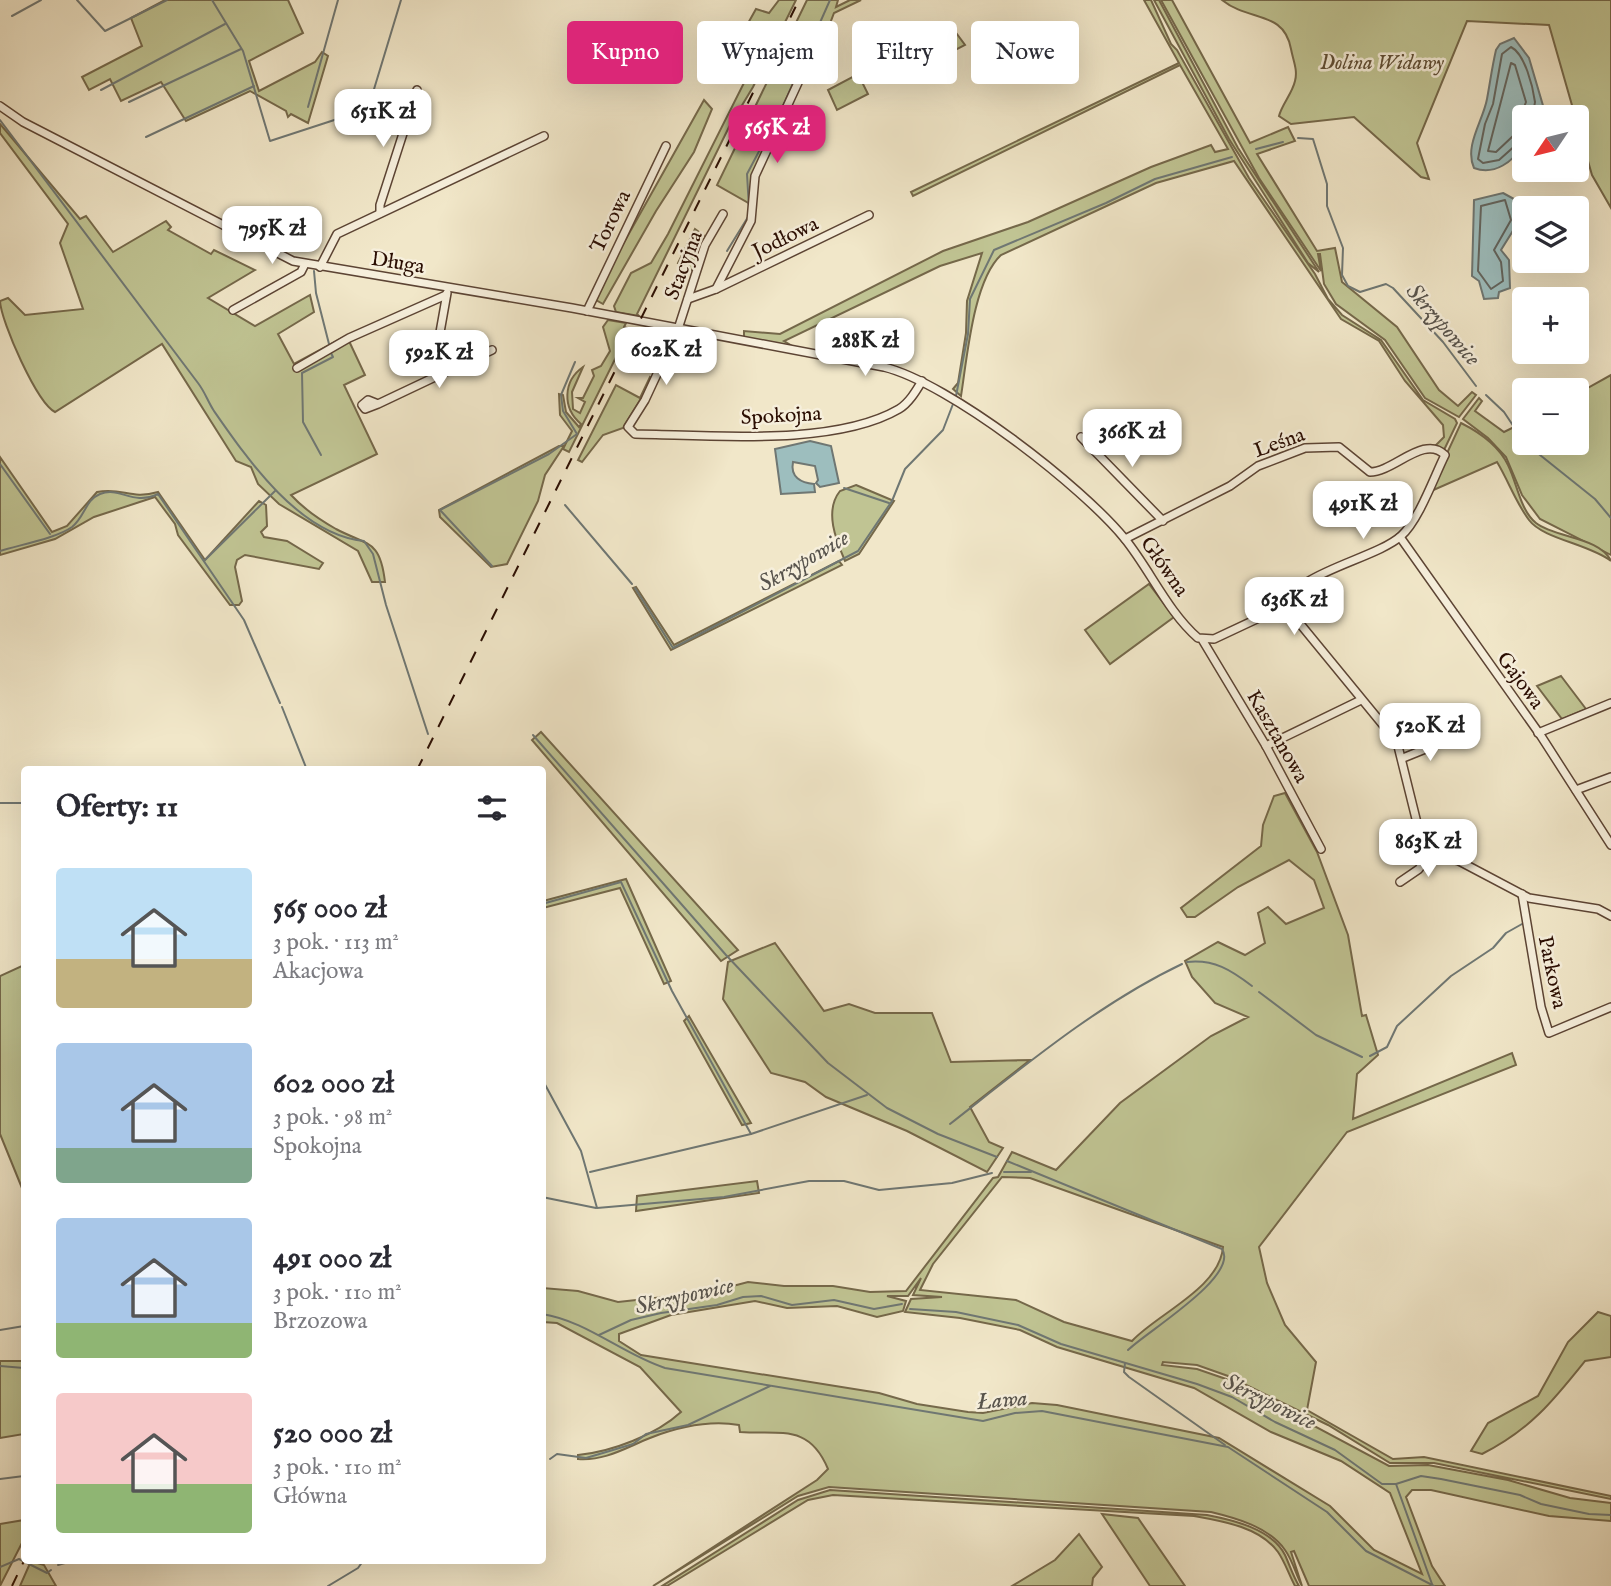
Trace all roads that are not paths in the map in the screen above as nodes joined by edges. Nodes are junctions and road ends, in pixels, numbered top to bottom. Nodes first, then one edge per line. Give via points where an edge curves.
1 (798, 84) edge
2 (417, 90) dead end
3 (0, 106) edge
4 (544, 136) dead end
5 (666, 146) dead end
6 (380, 213) junction
7 (723, 214) dead end
8 (869, 215) dead end
9 (305, 264) junction
10 (320, 267) junction
11 (716, 289) junction
12 (447, 291) junction
13 (688, 299) junction
14 (233, 310) dead end
15 (587, 311) junction
16 (678, 329) junction
17 (700, 333) joint
18 (492, 350) dead end
19 (297, 368) dead end
20 (438, 374) junction
21 (922, 381) junction
22 (378, 404) dead end
23 (628, 427) joint
24 (1081, 437) dead end
25 (1163, 521) junction
26 (1400, 537) junction
27 (1125, 539) junction
28 (1284, 610) junction
29 (1203, 641) junction
30 (1361, 700) junction
31 (1611, 703) edge
32 (1538, 733) junction
33 (1446, 741) dead end
34 (1266, 746) junction
35 (1403, 758) junction
36 (1611, 777) edge
37 (1576, 790) junction
38 (1611, 845) edge
39 (1321, 849) dead end
40 (1430, 851) junction
41 (1400, 881) dead end
42 (1522, 894) junction
43 (1611, 915) edge
44 (1611, 1007) edge

1 - 11 street via 755,176 751,221
2 - 6 street
3 - 9 street, Długa via 47,135 283,257
4 - 6 street
5 - 15 street, Torowa
6 - 10 street via 337,234
7 - 13 street, Stacyjna via 705,245
8 - 11 street, Jodłowa
9 - 10 street, Długa
9 - 14 street via 301,272
10 - 12 street, Długa
11 - 13 street, Jodłowa
12 - 15 street, Długa
12 - 19 street
12 - 20 street via 434,366
13 - 16 street, Stacyjna
15 - 16 street, Długa
16 - 17 street, Długa
16 - 23 street, Stacyjna
17 - 21 street, Główna via 884,367
18 - 20 street
20 - 22 street
21 - 23 street, Spokojna via 897,410 818,432 767,437 635,435
21 - 27 street, Główna via 1029,452
24 - 25 street
25 - 26 street, Leśna via 1258,466 1305,448 1339,447 1370,472 1383,471 1433,447 1445,455
25 - 27 street, Leśna
26 - 28 street via 1303,585 1287,599
26 - 32 street, Gajowa
27 - 29 street, Główna via 1188,628
28 - 29 street
28 - 30 street via 1307,630
29 - 34 street, Kasztanowa
30 - 34 street
30 - 35 street via 1393,737
31 - 32 street
32 - 37 street, Gajowa
33 - 35 street
34 - 39 street, Kasztanowa
35 - 40 street via 1421,839
36 - 37 street
37 - 38 street, Gajowa
40 - 41 street via 1419,869
40 - 42 street
42 - 43 street
42 - 44 street, Parkowa via 1549,1033

